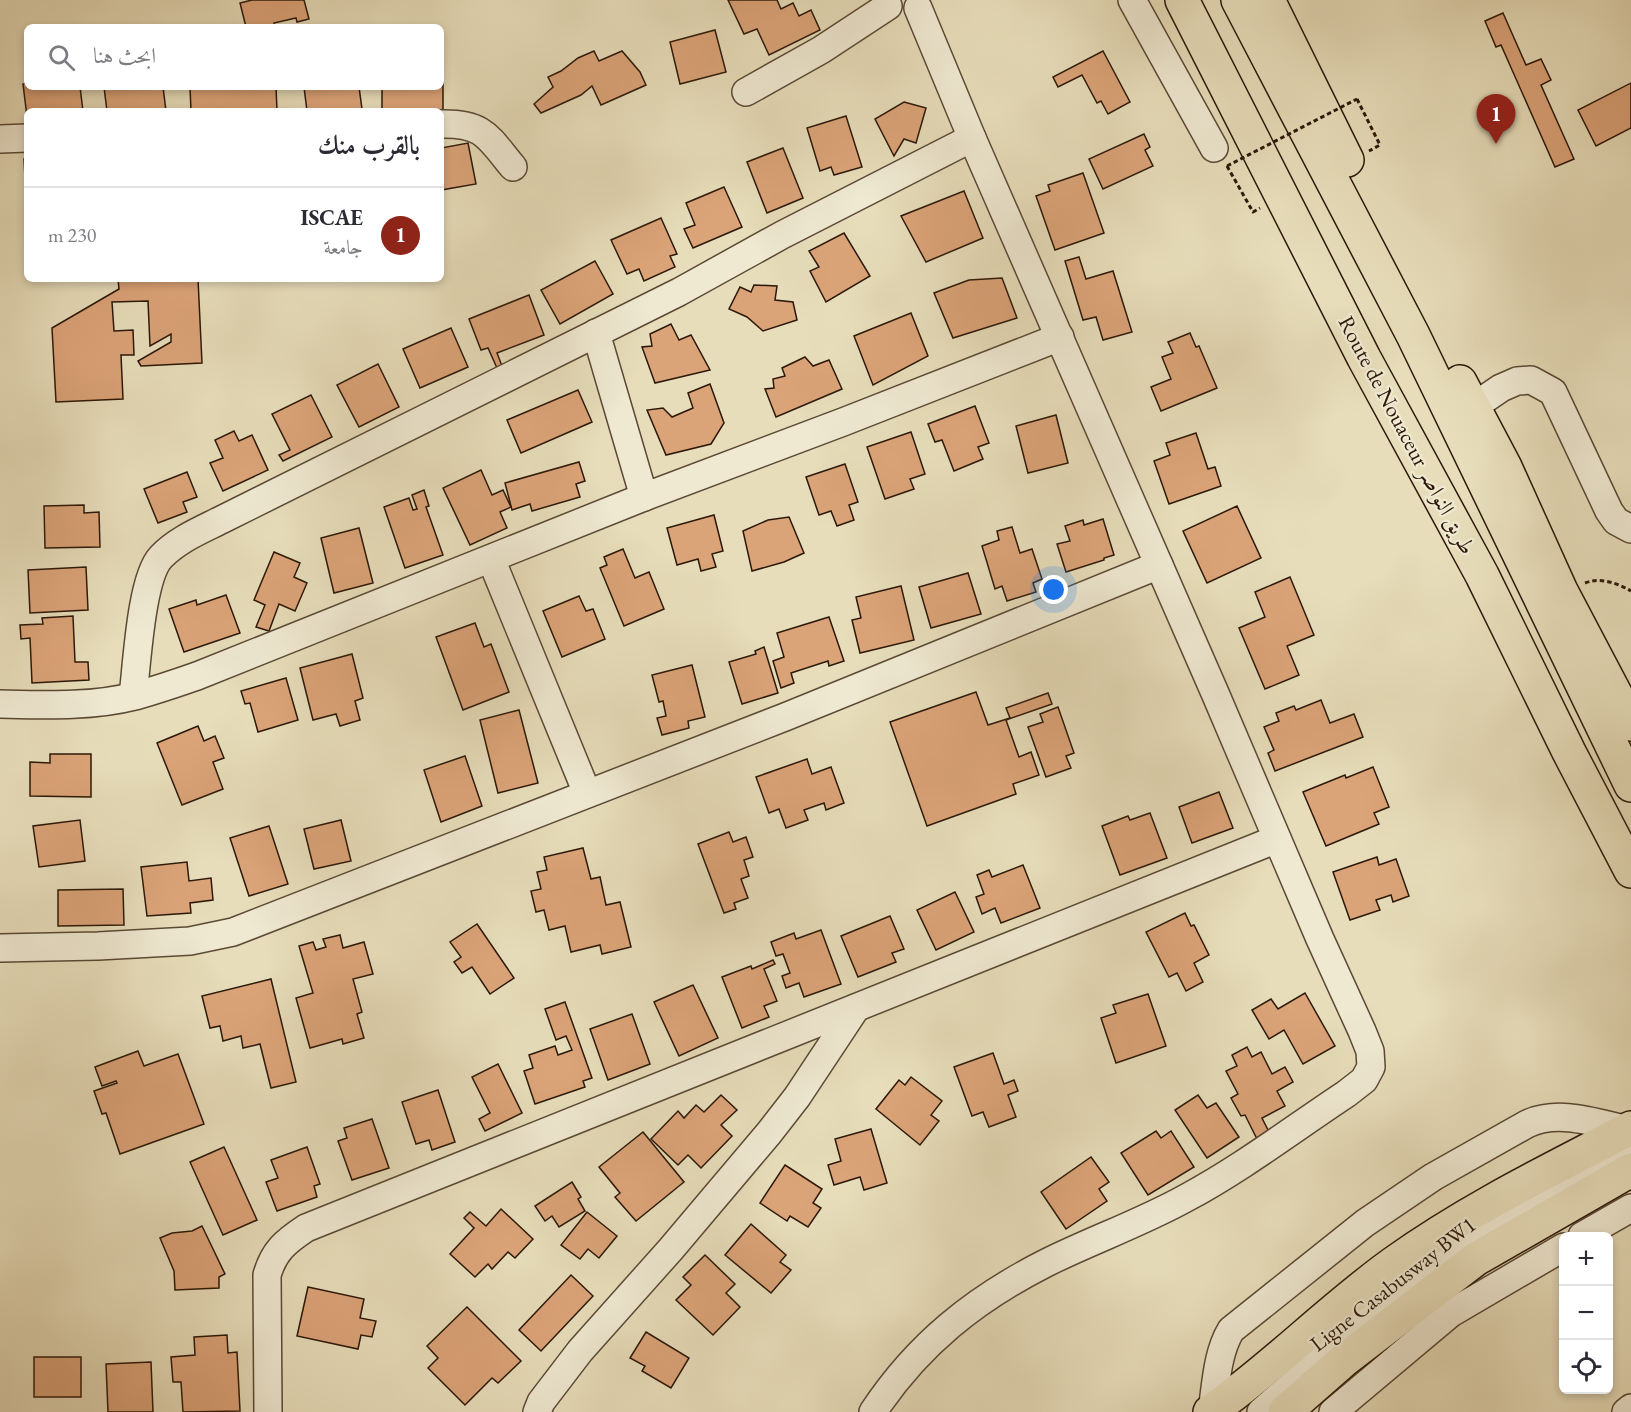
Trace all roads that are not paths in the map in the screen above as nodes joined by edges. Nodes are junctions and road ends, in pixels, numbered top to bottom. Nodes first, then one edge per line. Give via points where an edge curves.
1 (1132, 0) edge
2 (1182, 0) edge
3 (1238, 0) edge
4 (1268, 0) edge
5 (881, 3) edge
6 (924, 4) edge
7 (746, 92) dead end
8 (444, 124) edge
9 (24, 138) edge
10 (972, 138) junction
11 (0, 139) edge
12 (1221, 157) road end
13 (513, 167) dead end
14 (596, 333) junction
15 (1060, 337) junction
16 (1473, 407) junction
17 (644, 497) junction
18 (1631, 529) edge
19 (491, 559) junction
20 (1159, 565) junction
21 (133, 696) junction
22 (0, 704) edge
23 (1631, 723) edge
24 (1631, 785) edge
25 (587, 794) junction
26 (1277, 839) junction
27 (1631, 872) edge
28 (0, 948) edge
29 (856, 1008) junction
30 (1630, 1137) edge
31 (1631, 1170) edge
32 (1631, 1208) edge
33 (1589, 1232) edge
34 (1559, 1249) edge
35 (1631, 1408) edge
36 (268, 1412) edge
37 (537, 1412) edge
38 (873, 1412) edge
39 (1218, 1412) edge
40 (1261, 1412) edge
41 (1285, 1412) edge
42 (1333, 1412) edge
43 (1626, 1412) edge

1 - 12 street
2 - 27 main road, Route de Nouaceur طريق النواصر via 1364,358 1482,575
3 - 24 main road, Route de Nouaceur طريق النواصر via 1413,335
4 - 16 main road
5 - 6 street
5 - 7 street via 821,50
6 - 10 street
8 - 13 street via 470,125 485,132
9 - 11 street
10 - 14 street
10 - 15 street
14 - 17 street
14 - 21 street via 221,520 161,556 152,570 145,600
15 - 17 street
15 - 20 street
16 - 18 street via 1517,381 1531,380 1553,392 1609,511 1616,521
16 - 23 main road via 1561,591
17 - 19 street
19 - 21 street via 208,671
19 - 25 street
20 - 25 street
20 - 26 street
21 - 22 street via 85,704
25 - 28 street via 213,938
26 - 29 street
26 - 38 street via 1370,1051 1371,1067 1364,1080 1189,1197 996,1290 945,1328 915,1357
29 - 36 street via 306,1228 278,1250 267,1275
29 - 37 street via 770,1133 580,1350
30 - 39 main road via 1467,1215 1393,1263
30 - 39 street via 1565,1118 1544,1117 1433,1177 1365,1223 1232,1330 1221,1355
30 - 40 street, Ligne Casabusway BW1 via 1476,1235 1367,1320
31 - 41 main road via 1476,1259 1343,1361
32 - 33 street
34 - 42 street via 1451,1313
35 - 43 street

